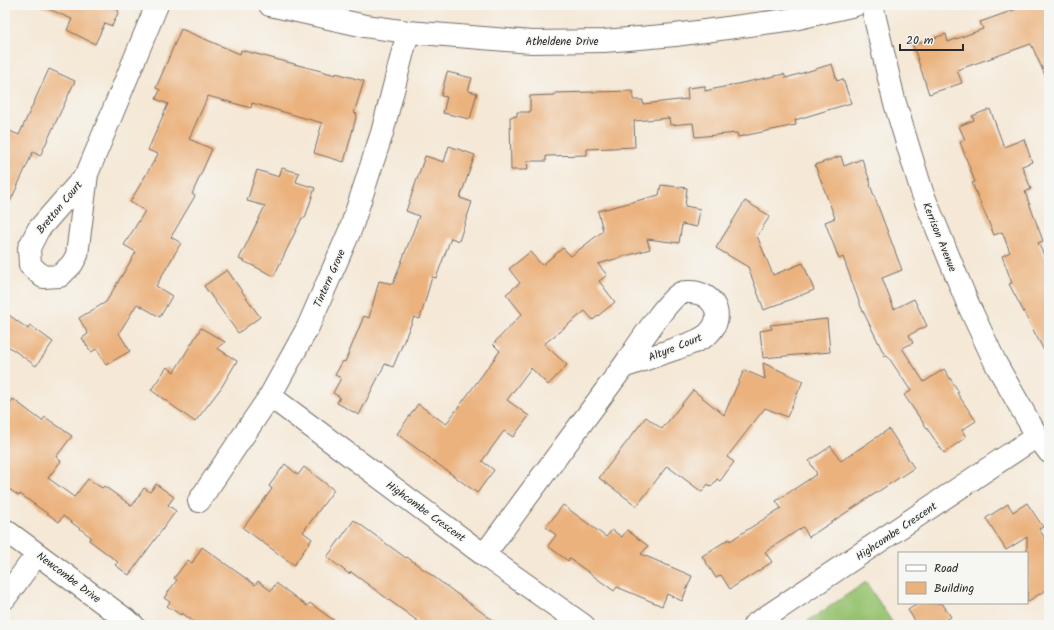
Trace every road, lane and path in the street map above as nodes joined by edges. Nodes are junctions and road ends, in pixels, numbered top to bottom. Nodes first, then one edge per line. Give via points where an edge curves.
1 (157, 5) edge
2 (270, 5) edge
3 (855, 5) edge
4 (872, 5) edge
5 (408, 32) junction
6 (87, 174) dead end
7 (623, 367) dead end
8 (270, 396) junction
9 (1043, 444) edge
10 (199, 501) dead end
11 (5, 530) edge
12 (38, 554) junction
13 (484, 555) junction
14 (5, 598) edge
15 (133, 625) edge
16 (583, 625) edge
17 (754, 625) edge

1 - 6 street, Bretton Court
2 - 5 street, Atheldene Drive via 365,26
3 - 5 street, Atheldene Drive via 794,19 604,42 532,42
4 - 9 street, Kerrison Avenue via 894,100 922,192 968,304 996,364
5 - 8 street, Tintern Grove via 382,133 351,228 308,327
7 - 13 street
8 - 10 street, Tintern Grove
8 - 13 street, Highcombe Crescent
9 - 17 street, Highcombe Crescent
11 - 12 street, Newcombe Drive
12 - 14 street
12 - 15 street, Newcombe Drive
13 - 16 street, Highcombe Crescent

